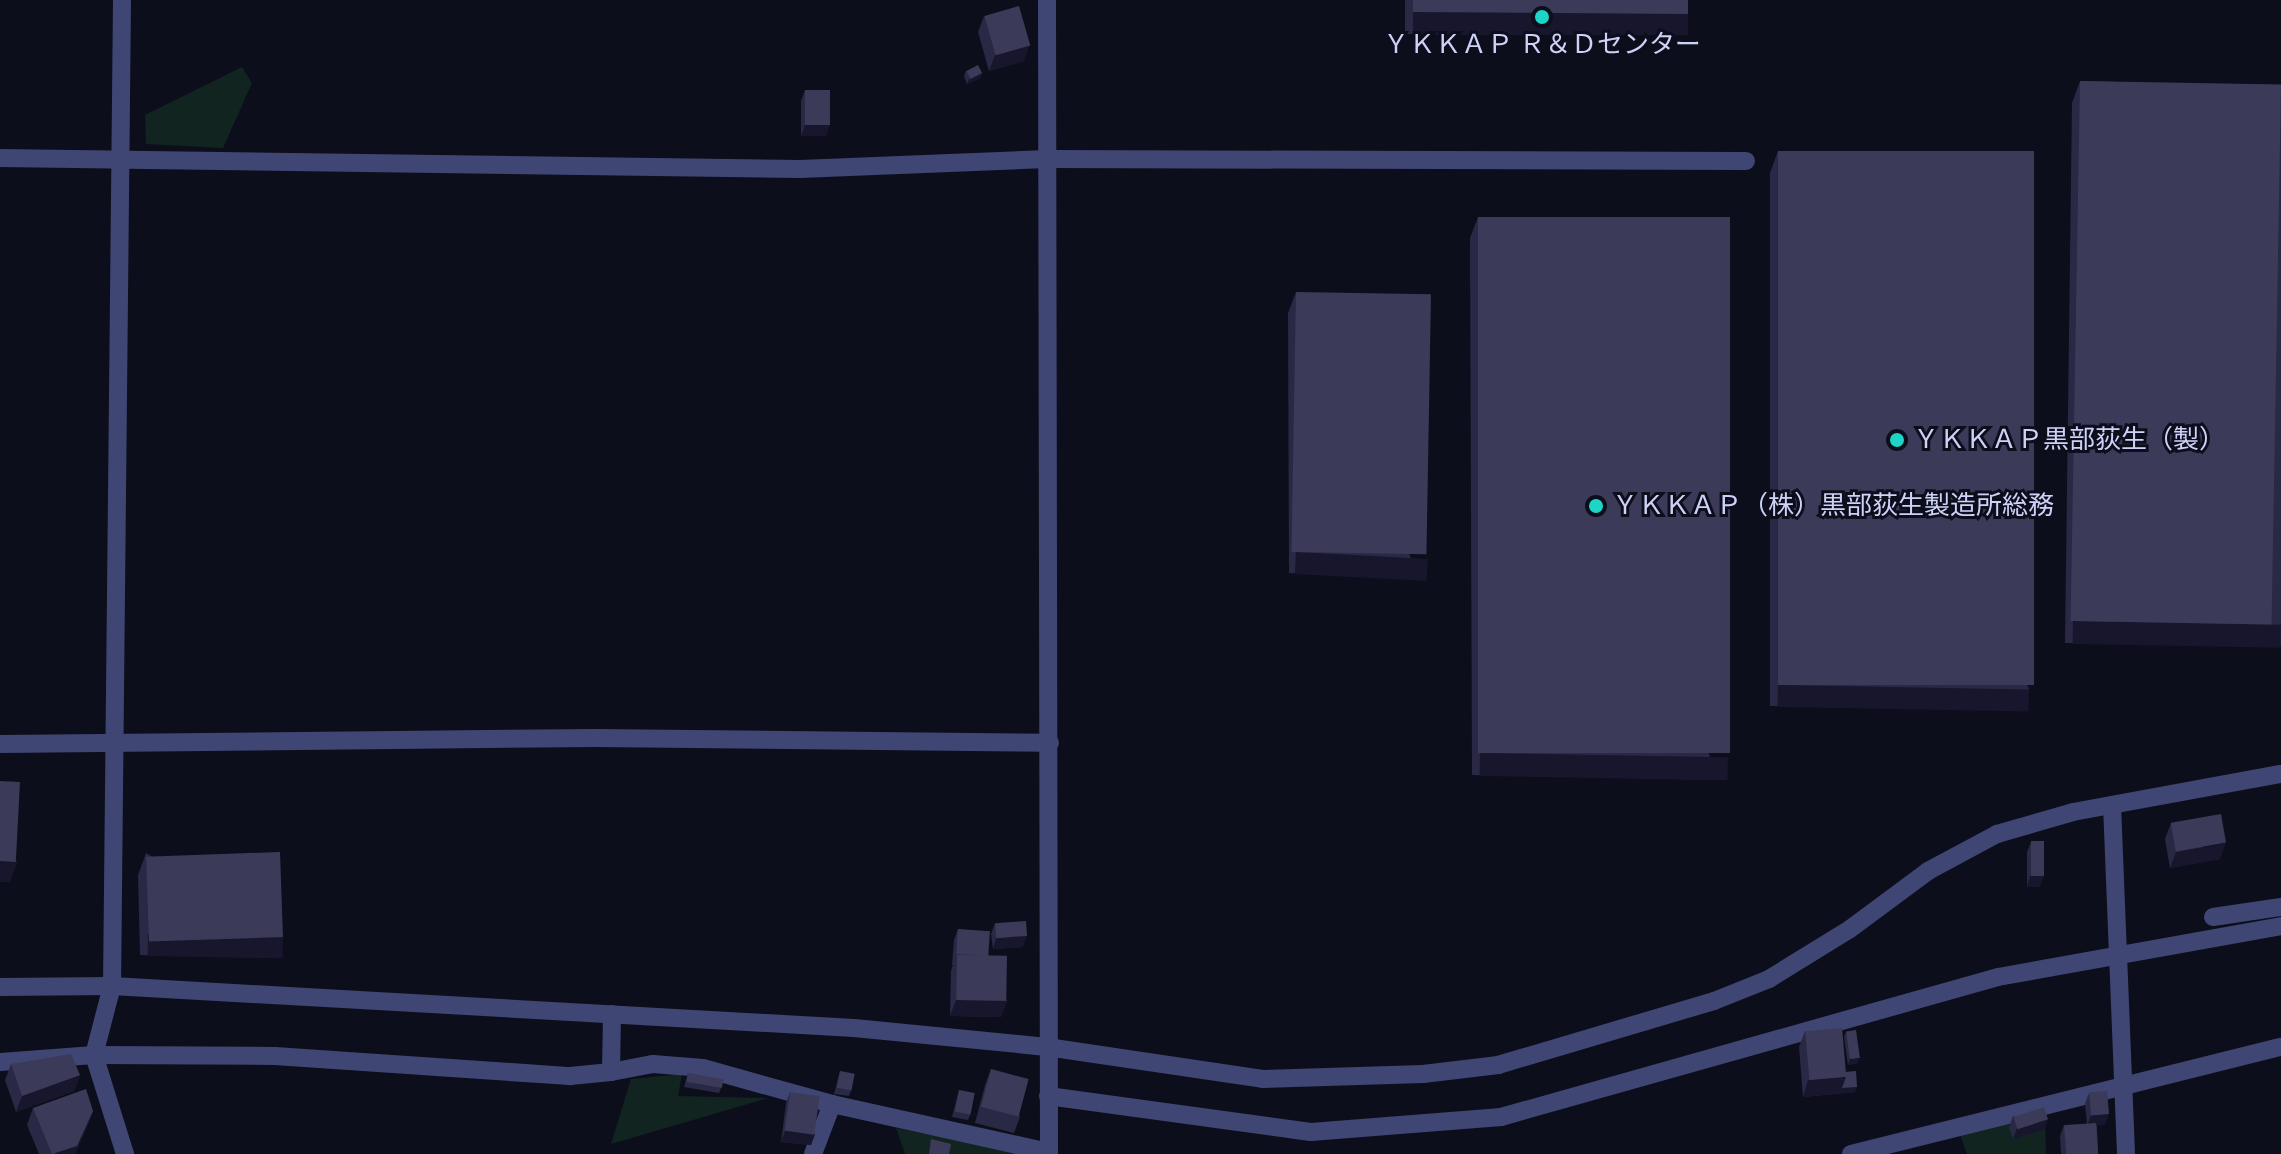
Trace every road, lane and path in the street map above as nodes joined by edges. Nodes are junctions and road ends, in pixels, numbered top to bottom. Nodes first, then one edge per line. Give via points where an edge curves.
1 (122, 0) edge
2 (1047, 0) edge
3 (0, 158) edge
4 (118, 158) junction
5 (1047, 159) junction
6 (1746, 161) dead end
7 (1050, 743) junction
8 (0, 744) edge
9 (115, 745) junction
10 (2281, 774) edge
11 (2112, 805) junction
12 (2281, 907) edge
13 (2213, 917) dead end
14 (2281, 926) edge
15 (2118, 956) junction
16 (112, 986) junction
17 (0, 987) edge
18 (612, 1014) junction
19 (1047, 1047) junction
20 (2281, 1047) edge
21 (94, 1055) junction
22 (0, 1062) edge
23 (611, 1072) junction
24 (2122, 1087) junction
25 (1048, 1096) junction
26 (832, 1104) junction
27 (1049, 1153) edge
28 (125, 1154) edge
29 (813, 1154) edge
30 (1851, 1154) edge
31 (2126, 1154) edge

1 - 4 street
2 - 5 street
3 - 4 street
4 - 5 street via 769,169
4 - 9 street
5 - 6 street
5 - 7 street
7 - 9 street via 596,738
7 - 19 street
8 - 9 street
9 - 16 street
10 - 11 street
11 - 15 street
11 - 19 street via 1997,834 1928,871 1850,929 1769,979 1714,1001 1498,1065 1359,1078 1263,1079
12 - 13 street
14 - 15 street
15 - 24 street
15 - 25 street via 1998,977 1879,1007 1501,1117 1311,1132
16 - 17 street
16 - 18 street
16 - 21 street
18 - 19 street via 854,1028
18 - 23 street
19 - 25 street
20 - 24 street
21 - 22 street
21 - 23 street via 275,1056 488,1074
21 - 28 street
23 - 26 street via 653,1064 703,1068
24 - 30 street
24 - 31 street
25 - 27 street
26 - 27 street
26 - 29 street

